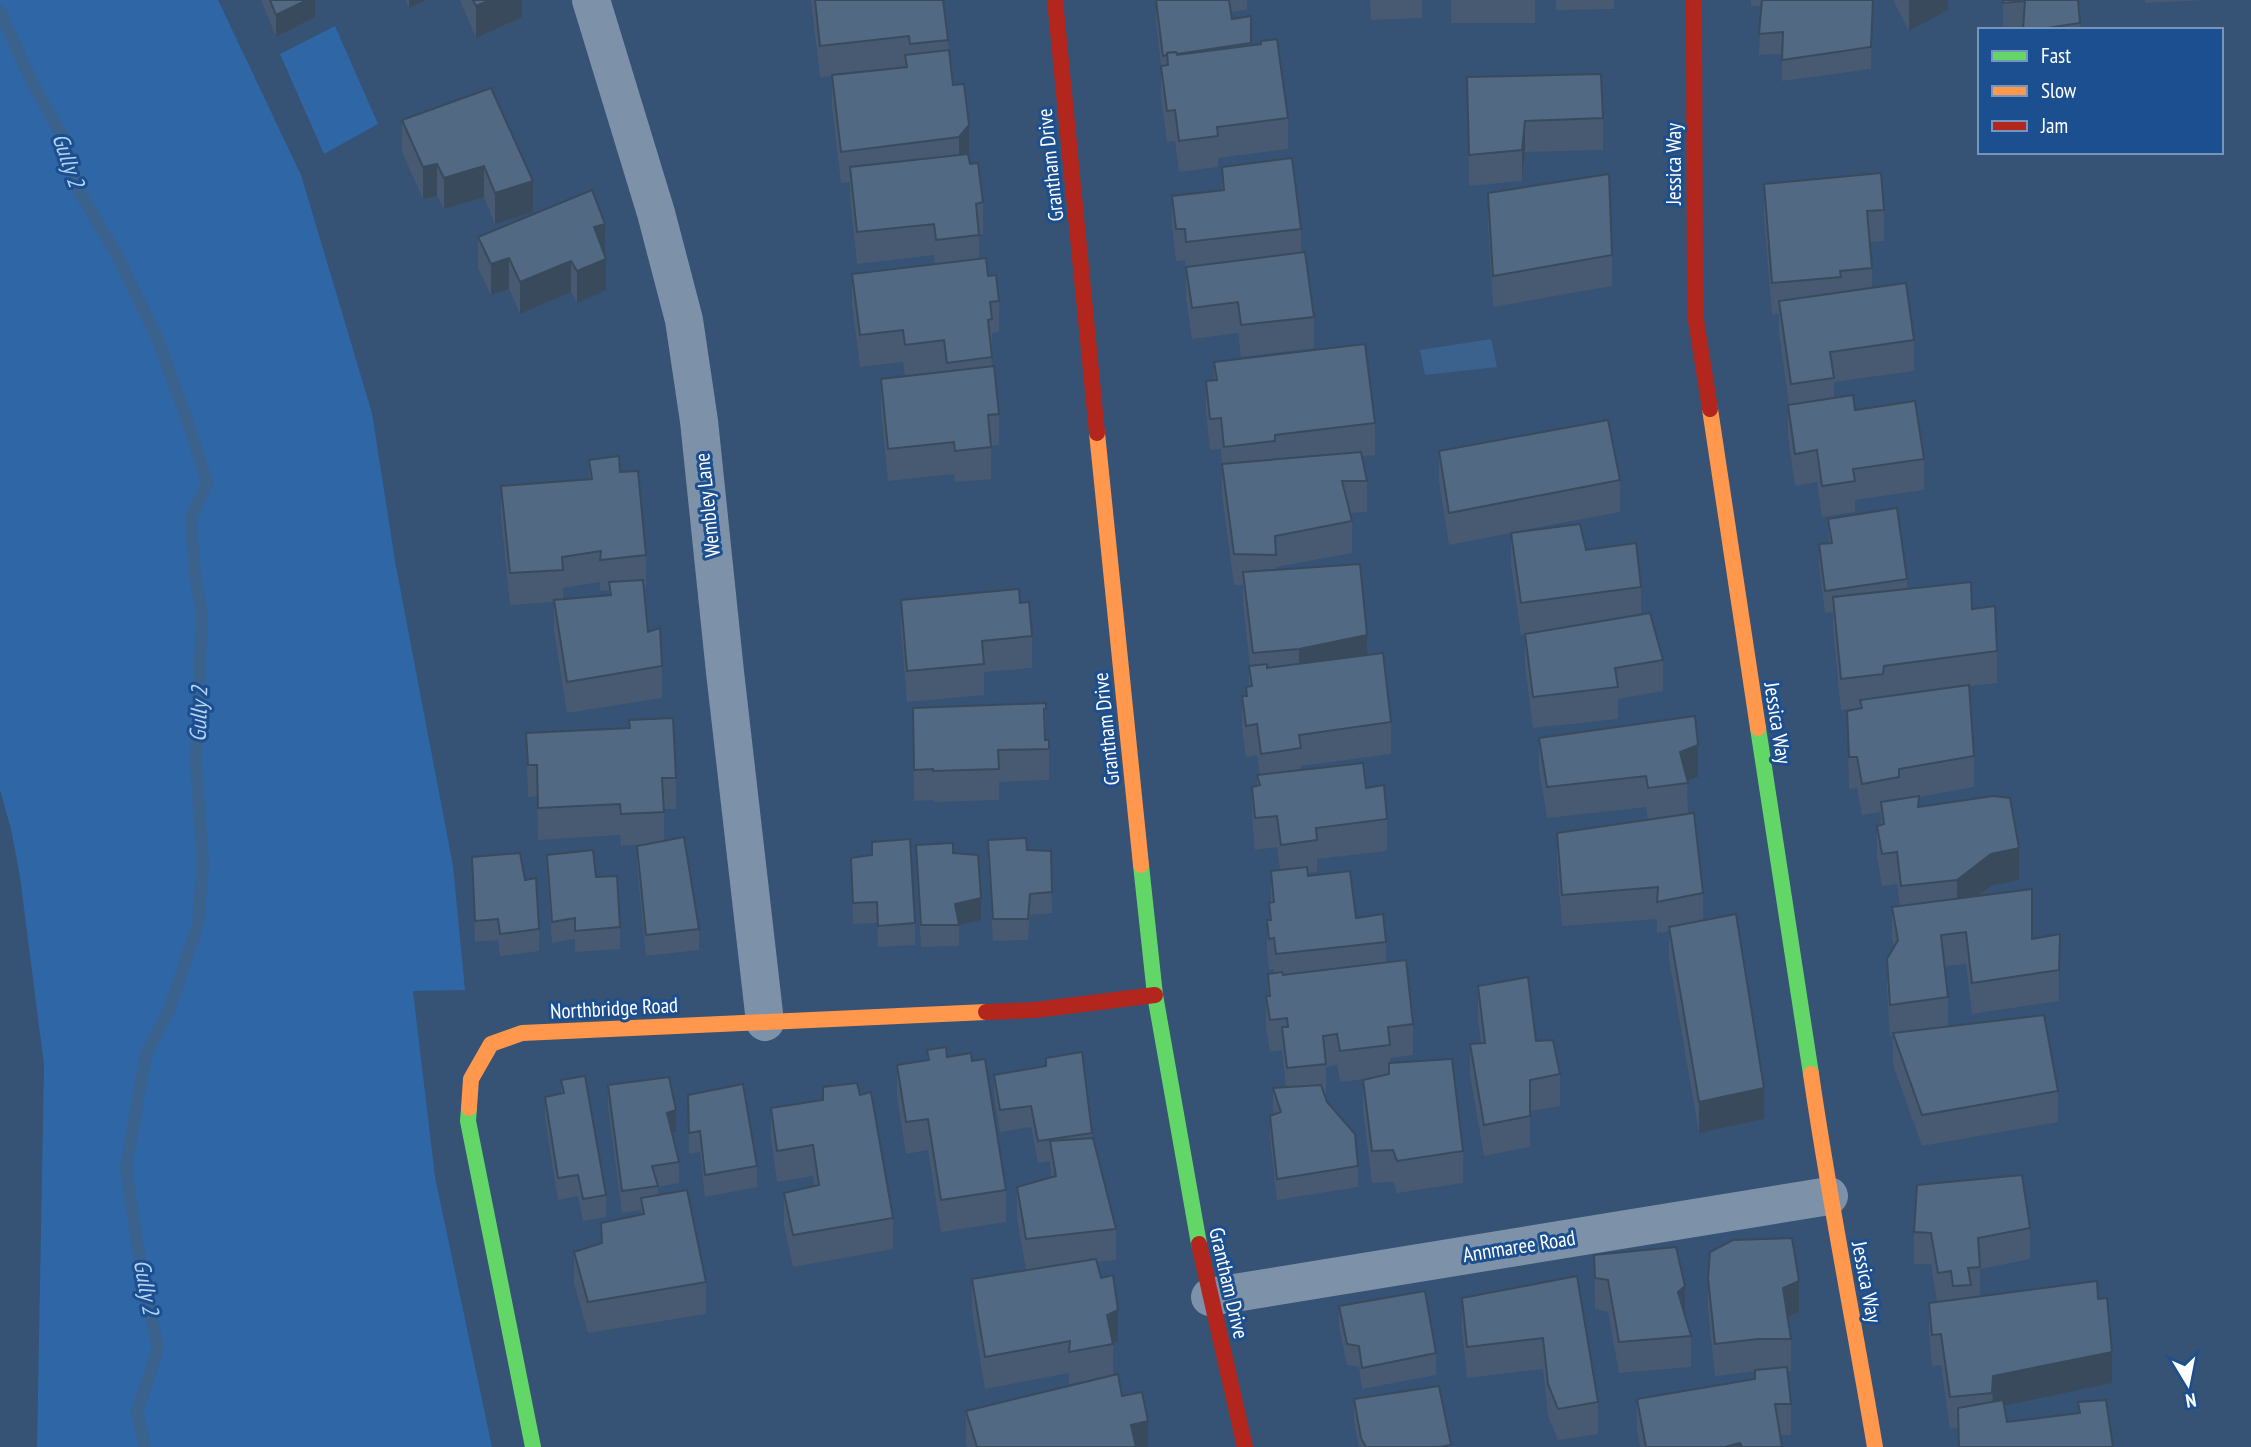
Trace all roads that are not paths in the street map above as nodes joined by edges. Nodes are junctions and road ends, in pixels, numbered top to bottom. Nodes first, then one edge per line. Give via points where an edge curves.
1 (592, 0) edge
2 (1055, 0) edge
3 (1694, 0) edge
4 (1155, 995) junction
5 (765, 1022) junction
6 (1829, 1196) junction
7 (1210, 1297) junction
8 (533, 1447) edge
9 (1245, 1447) edge
10 (1875, 1447) edge

1 - 5 street, Wembley Lane via 684,320
2 - 4 street, Grantham Drive
3 - 6 street, Jessica Way via 1695,314
4 - 5 street, Northbridge Road via 1035,1010
4 - 7 street, Grantham Drive
5 - 8 street, Northbridge Road via 522,1033 491,1044 471,1079 468,1121
6 - 7 street, Annmaree Road
6 - 10 street, Jessica Way
7 - 9 street, Grantham Drive

